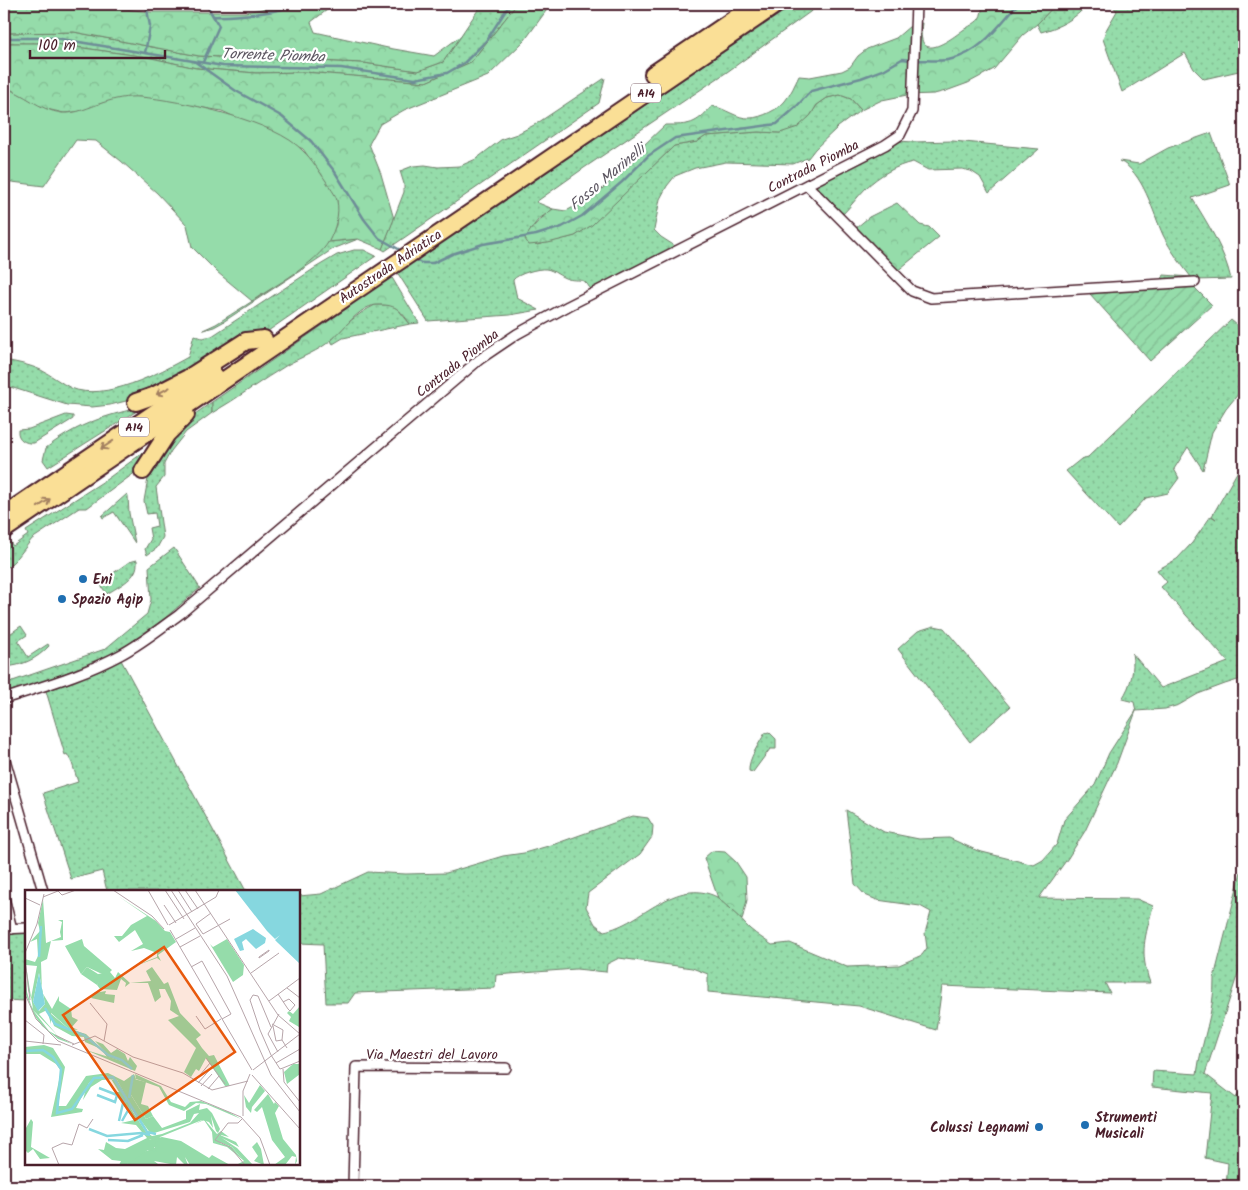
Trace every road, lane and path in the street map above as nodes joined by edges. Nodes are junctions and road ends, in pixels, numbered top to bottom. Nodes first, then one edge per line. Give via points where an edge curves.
1 (756, 4) edge
2 (777, 4) edge
3 (916, 4) edge
4 (515, 175) junction
5 (807, 185) junction
6 (1195, 282) dead end
7 (264, 339) junction
8 (239, 368) junction
9 (136, 402) dead end
10 (143, 471) dead end
11 (4, 515) edge
12 (4, 530) edge
13 (4, 699) edge
14 (4, 756) edge
15 (43, 890) edge
16 (4, 898) edge
17 (25, 928) edge
18 (8, 929) edge
19 (506, 1068) dead end
20 (354, 1186) edge

1 - 4 highway, Autostrada Adriatica / A14
2 - 4 highway, Autostrada Adriatica / A14
3 - 5 street, Contrada Piomba via 912,111 900,135
4 - 7 highway, Autostrada Adriatica / A14
4 - 8 highway, Autostrada Adriatica / A14 via 363,285
5 - 6 street via 912,291 931,298
5 - 13 street, Contrada Piomba via 517,334 480,359 152,635 91,669
7 -> 9 highway via 246,341 188,378
7 -> 11 highway, Autostrada Adriatica / A14
8 - 10 highway via 236,379 192,409 174,426
12 -> 8 highway, Autostrada Adriatica / A14
14 - 15 street
16 - 18 street
17 - 18 street
19 - 20 street, Via Maestri del Lavoro via 356,1067

